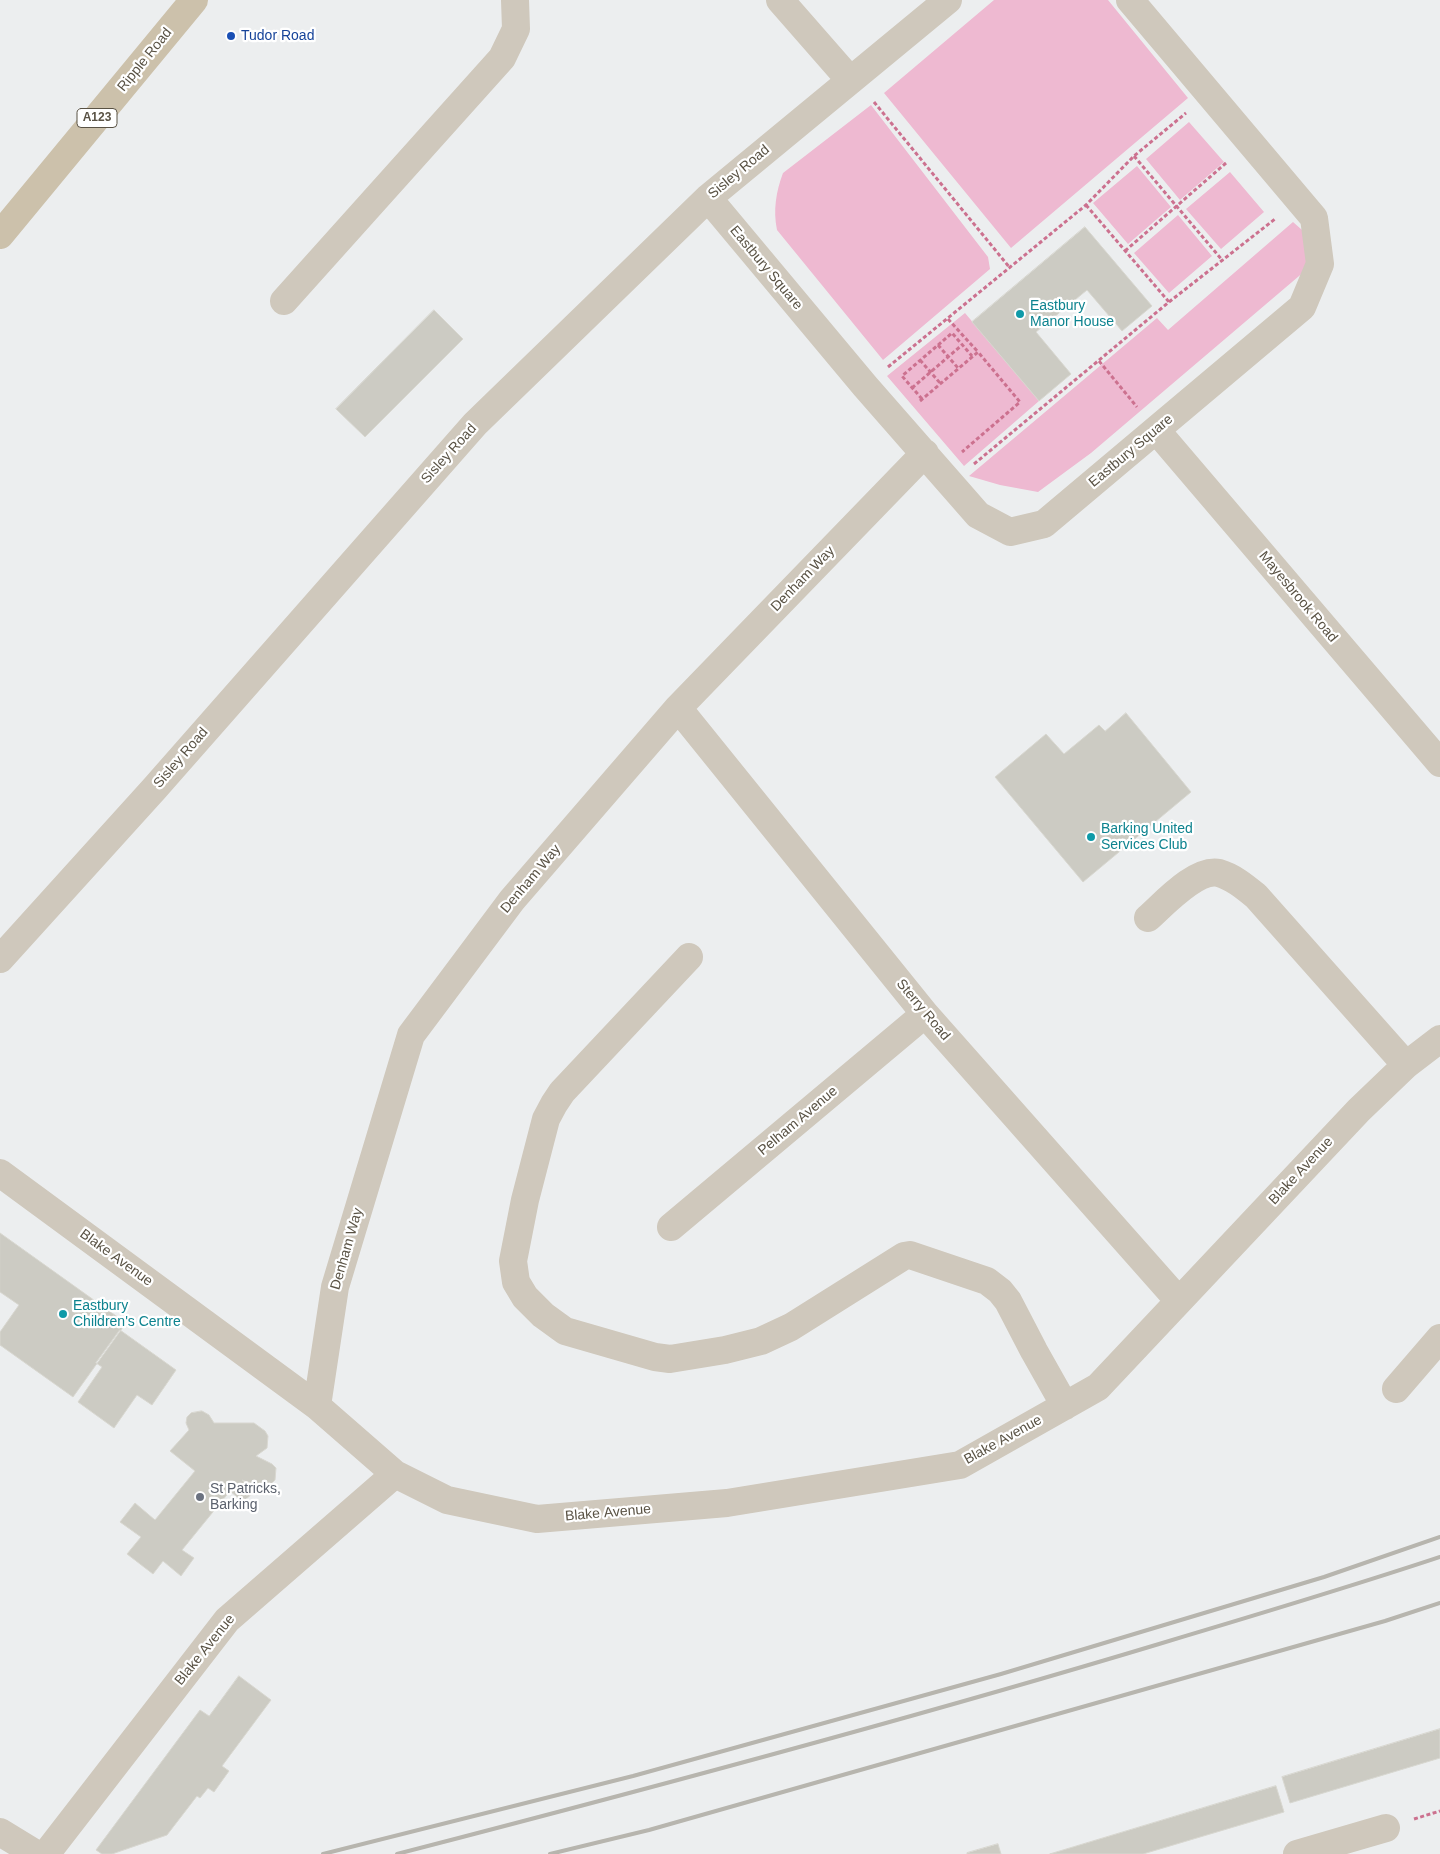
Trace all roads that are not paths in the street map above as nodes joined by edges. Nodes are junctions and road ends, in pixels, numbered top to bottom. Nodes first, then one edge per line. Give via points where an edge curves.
1 (194, 0) edge
2 (515, 0) edge
3 (780, 0) edge
4 (948, 0) edge
5 (1130, 0) edge
6 (852, 79) junction
7 (708, 198) junction
8 (0, 236) edge
9 (284, 301) dead end
10 (1156, 430) junction
11 (925, 453) junction
12 (678, 708) junction
13 (1440, 763) edge
14 (1148, 918) dead end
15 (689, 957) dead end
16 (0, 959) edge
17 (925, 1014) junction
18 (1440, 1039) edge
19 (1406, 1065) junction
20 (0, 1173) edge
21 (671, 1227) dead end
22 (1179, 1301) junction
23 (1440, 1338) edge
24 (1396, 1389) dead end
25 (318, 1406) junction
26 (1065, 1406) junction
27 (395, 1474) junction
28 (1386, 1828) dead end
29 (0, 1832) edge
30 (36, 1854) edge
31 (46, 1854) edge
32 (1297, 1854) edge

1 - 8 main road, Ripple Road / A123
2 - 9 street via 516,29 502,58
3 - 6 street
4 - 6 street, Sisley Road
5 - 10 street, Eastbury Square via 1314,218 1320,264 1302,306
6 - 7 street, Sisley Road
7 - 11 street, Eastbury Square
7 - 16 street, Sisley Road via 475,424
10 - 11 street, Eastbury Square via 1044,524 1010,532 978,515
10 - 13 street, Mayesbrook Road
11 - 12 street, Denham Way
12 - 17 street, Sterry Road
12 - 25 street, Denham Way via 512,900 411,1035 335,1287
14 - 19 street via 1195,878 1217,873 1228,877 1256,896
15 - 26 street via 562,1092 546,1119 513,1261 516,1282 525,1297 565,1331 670,1359 761,1341 792,1327 910,1254 987,1281 1000,1291
17 - 21 street, Pelham Avenue
17 - 22 street, Sterry Road
18 - 19 street, Blake Avenue
19 - 22 street, Blake Avenue via 1359,1110
20 - 25 street, Blake Avenue
22 - 26 street, Blake Avenue via 1098,1387
23 - 24 street
25 - 27 street, Blake Avenue
26 - 27 street, Blake Avenue via 960,1465 727,1503 537,1519 447,1500
27 - 31 street, Blake Avenue via 227,1620
28 - 32 street
29 - 30 street

